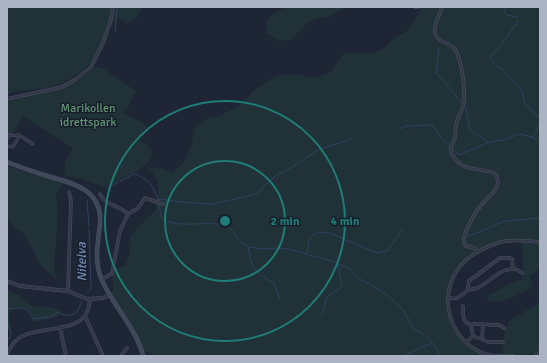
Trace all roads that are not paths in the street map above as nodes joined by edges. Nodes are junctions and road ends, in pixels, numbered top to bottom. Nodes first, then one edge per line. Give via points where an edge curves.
1 (113, 7) edge
2 (415, 7) edge
3 (418, 7) edge
4 (442, 7) edge
5 (7, 99) edge
6 (9, 135) edge
7 (20, 135) junction
8 (33, 144) dead end
9 (7, 146) edge
10 (7, 162) edge
11 (69, 192) dead end
12 (100, 194) dead end
13 (163, 204) dead end
14 (128, 214) junction
15 (540, 242) edge
16 (478, 251) junction
17 (513, 269) junction
18 (522, 272) dead end
19 (102, 279) junction
20 (7, 281) edge
21 (468, 290) junction
22 (68, 291) junction
23 (109, 293) junction
24 (448, 297) junction
25 (90, 299) junction
26 (463, 306) dead end
27 (85, 316) junction
28 (483, 324) junction
29 (471, 325) junction
30 (60, 327) junction
31 (504, 328) dead end
32 (473, 336) junction
33 (482, 339) junction
34 (466, 342) junction
35 (503, 342) dead end
36 (127, 348) dead end
37 (540, 352) edge
38 (7, 354) edge
39 (66, 356) edge
40 (103, 356) edge
41 (121, 356) edge
42 (143, 356) edge
43 (513, 356) edge
44 (534, 356) edge

1 - 5 street via 103,43 91,67 62,87
2 - 3 street
4 - 16 street via 435,33 457,52 464,90 464,105 456,124 455,138 450,147 451,154 466,167 492,172 498,184 481,204 464,236 466,246
6 - 7 street
7 - 8 street
7 - 9 street via 13,147
10 - 19 main road via 76,185 91,196 100,216 96,254
11 - 22 street via 71,201
12 - 14 street via 106,202
13 - 14 street via 145,198 138,208
14 - 19 street via 120,231 112,273
15 - 16 street via 502,242
16 - 24 street via 461,266 452,281
17 - 18 street
17 - 21 street via 500,272 478,288
17 - 21 street via 512,259 500,258 469,281
19 - 23 main road
20 - 22 street via 20,286
21 - 24 street via 458,298
22 - 25 street
23 - 25 street via 106,297
23 - 42 main road via 138,342
24 - 34 street via 452,322
25 - 27 street
26 - 29 street via 463,319 466,324
27 - 30 street via 76,323
27 - 40 street
28 - 29 street
28 - 31 street via 499,325
28 - 33 street
29 - 32 street
30 - 38 street via 24,335 15,342
30 - 39 street
32 - 33 street
32 - 34 street
33 - 35 street via 488,342
34 - 43 street via 488,354
36 - 41 street
37 - 44 street

